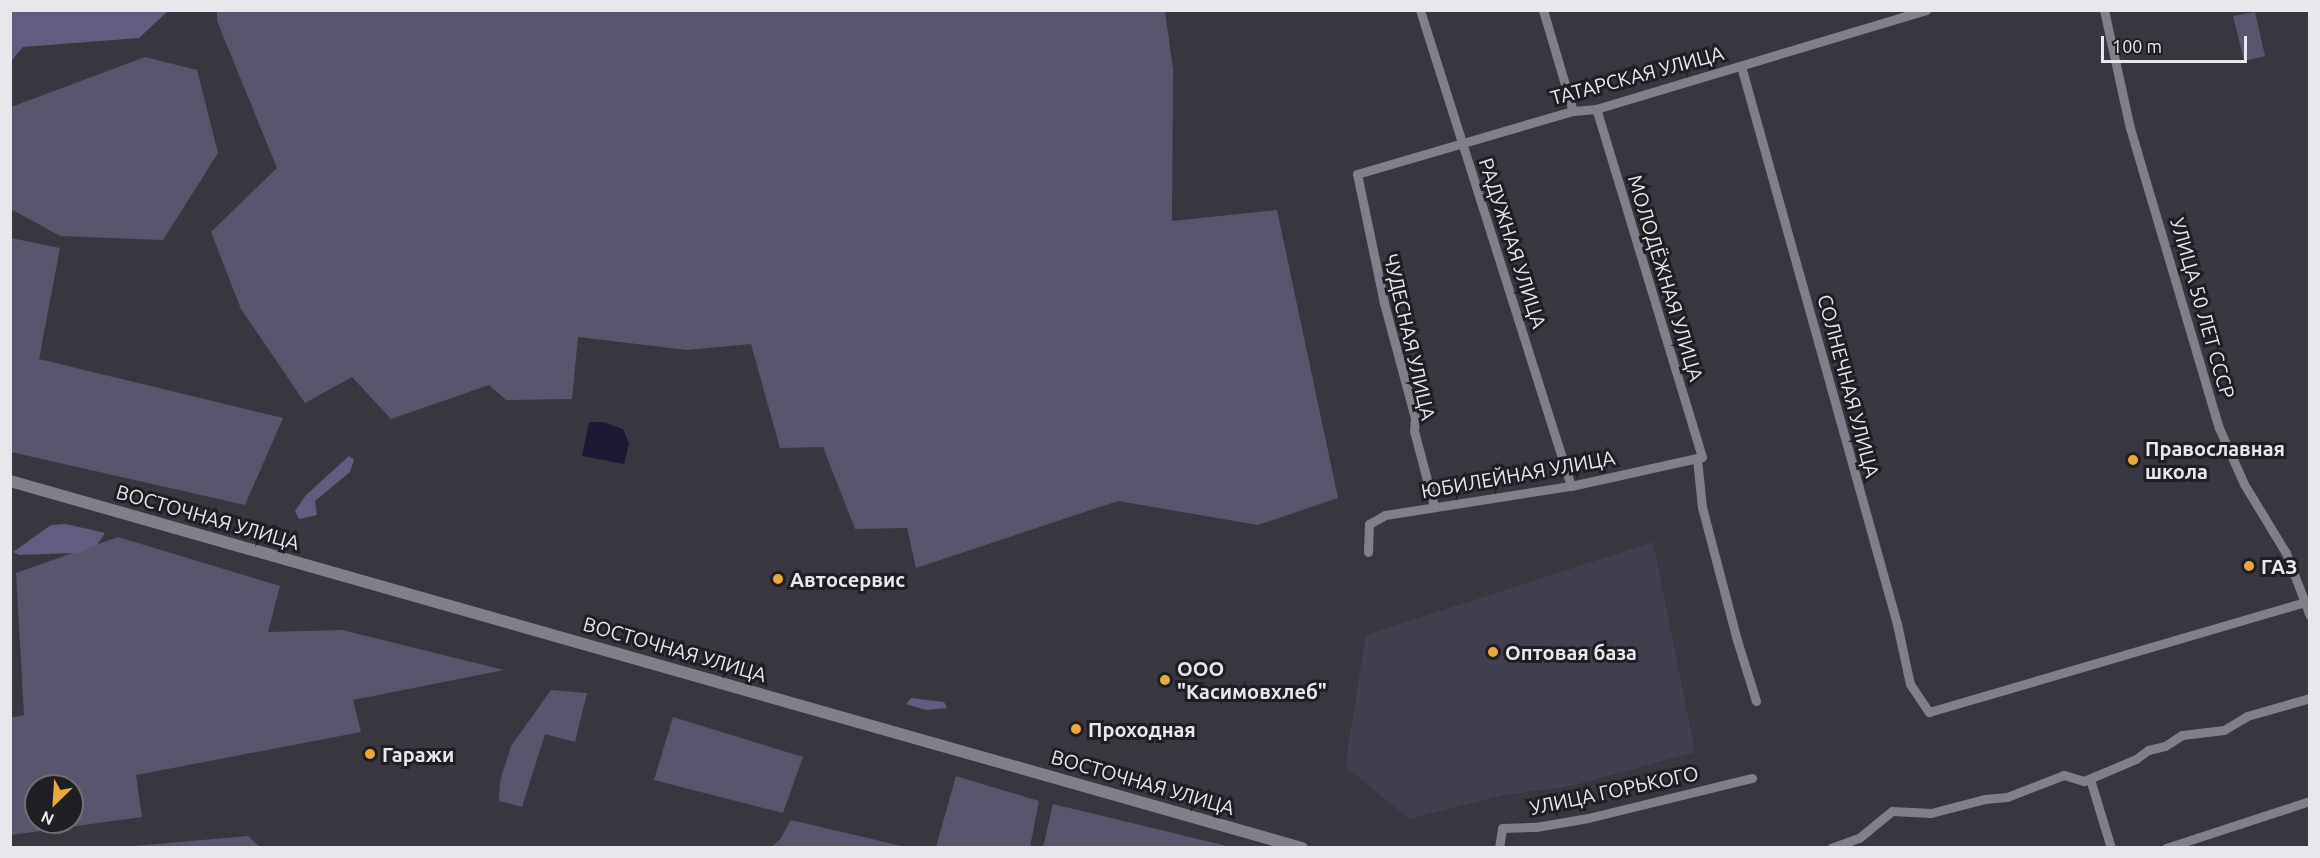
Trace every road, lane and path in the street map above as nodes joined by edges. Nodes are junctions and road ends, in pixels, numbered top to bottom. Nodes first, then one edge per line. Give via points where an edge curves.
1 (1420, 10) edge
2 (1543, 10) edge
3 (1927, 10) edge
4 (2104, 10) edge
5 (1741, 66) junction
6 (1596, 109) junction
7 (1573, 111) junction
8 (1462, 142) junction
9 (1357, 174) joint
10 (1700, 458) junction
11 (10, 481) edge
12 (1572, 486) junction
13 (1434, 506) junction
14 (1368, 552) dead end
15 (2305, 602) junction
16 (2310, 616) edge
17 (2310, 698) edge
18 (1756, 701) dead end
19 (1752, 778) dead end
20 (2090, 778) junction
21 (2310, 801) edge
22 (1302, 848) edge
23 (1499, 848) edge
24 (1831, 848) edge
25 (2111, 848) edge
26 (2166, 848) edge

1 - 8 street, РАДУЖНАЯ УЛИЦА
2 - 7 street
3 - 5 street, ТАТАРСКАЯ УЛИЦА
4 - 15 street, УЛИЦА 50 ЛЕТ СССР via 2130,128 2219,428 2244,484 2286,553
5 - 6 street, ТАТАРСКАЯ УЛИЦА
5 - 15 street, СОЛНЕЧНАЯ УЛИЦА via 1897,624 1910,684 1929,712
6 - 7 street, ТАТАРСКАЯ УЛИЦА
6 - 10 street, МОЛОДЁЖНАЯ УЛИЦА
7 - 8 street, ТАТАРСКАЯ УЛИЦА
8 - 9 street, ТАТАРСКАЯ УЛИЦА
8 - 12 street, РАДУЖНАЯ УЛИЦА
9 - 13 street, ЧУДЕСНАЯ УЛИЦА
10 - 12 street, ЮБИЛЕЙНАЯ УЛИЦА
10 - 18 street via 1702,507
11 - 22 main road, ВОСТОЧНАЯ УЛИЦА
12 - 13 street, ЮБИЛЕЙНАЯ УЛИЦА
13 - 14 street, ЮБИЛЕЙНАЯ УЛИЦА via 1385,515 1369,524
15 - 16 street, УЛИЦА 50 ЛЕТ СССР
17 - 20 street via 2247,716 2224,730 2182,735
19 - 23 street, УЛИЦА ГОРЬКОГО via 1588,818 1502,828
20 - 24 street via 2084,781 2064,775 2007,797 1931,813 1892,811 1859,838
20 - 25 street
21 - 26 street

